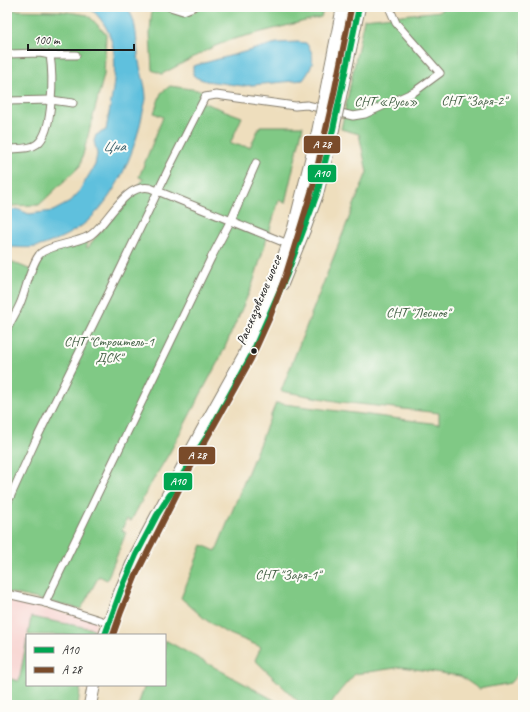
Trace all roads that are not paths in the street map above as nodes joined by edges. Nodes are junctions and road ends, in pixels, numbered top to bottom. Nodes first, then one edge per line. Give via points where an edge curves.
1 (170, 7) edge
2 (193, 7) edge
3 (344, 7) edge
4 (359, 7) edge
5 (389, 7) edge
6 (7, 54) edge
7 (50, 55) junction
8 (76, 55) dead end
9 (51, 100) junction
10 (7, 101) edge
11 (73, 103) dead end
12 (7, 149) edge
13 (256, 163) dead end
14 (158, 192) junction
15 (231, 220) junction
16 (288, 244) junction
17 (7, 329) edge
18 (7, 504) edge
19 (157, 515) junction
20 (7, 594) edge
21 (45, 603) junction
22 (109, 623) junction
23 (106, 634) edge
24 (94, 686) edge
25 (90, 705) edge

1 - 2 street via 183,11
3 - 16 main road, Рассказовское шоссе, bridge via 318,132
4 - 19 main road, Рассказовское шоссе, bridge via 332,134 317,194 304,230 252,356 207,436
5 - 14 street via 396,23 440,73 414,92 365,114 353,116 307,105 295,106 216,95 205,97
6 - 7 street
7 - 8 street
7 - 9 street
9 - 10 street
9 - 11 street
9 - 12 street via 46,133 40,142 29,148
13 - 15 street
14 - 15 street
14 - 17 street via 145,187 136,189 91,235 40,254
14 - 18 street
15 - 16 street
15 - 21 street
16 - 19 main road, Рассказовское шоссе via 265,310 244,356
19 - 22 main road, Рассказовское шоссе via 136,555
20 - 21 street
21 - 22 street
22 - 23 main road, Рассказовское шоссе
24 - 25 main road

